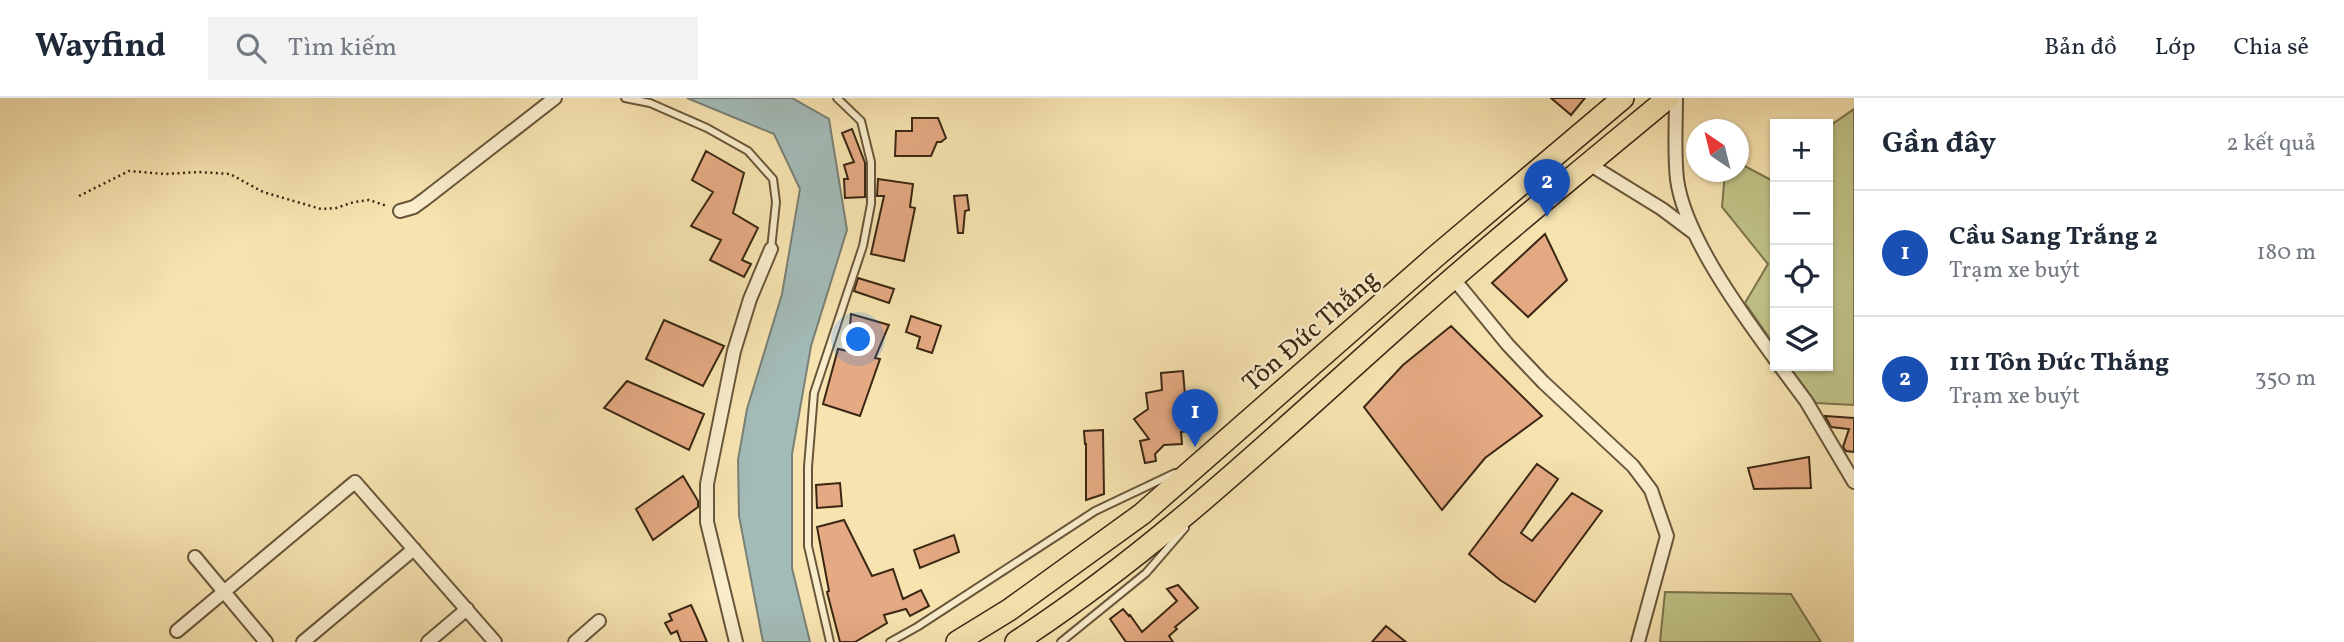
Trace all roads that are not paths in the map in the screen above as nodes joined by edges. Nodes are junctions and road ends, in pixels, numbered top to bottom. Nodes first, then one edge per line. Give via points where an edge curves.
1 (555, 98) edge
2 (625, 98) edge
3 (837, 98) edge
4 (1623, 98) edge
5 (1668, 98) edge
6 (1675, 98) edge
7 (1589, 164) junction
8 (400, 211) road end
9 (1696, 235) junction
10 (771, 249) joint
11 (1435, 257) junction
12 (1452, 278) junction
13 (1770, 352) edge
14 (1784, 371) edge
15 (1209, 457) junction
16 (1227, 480) junction
17 (1854, 482) edge
18 (414, 549) junction
19 (195, 556) dead end
20 (224, 593) junction
21 (467, 609) junction
22 (599, 621) dead end
23 (177, 631) dead end
24 (266, 642) edge
25 (303, 642) edge
26 (428, 642) edge
27 (495, 642) edge
28 (575, 642) edge
29 (736, 642) edge
30 (830, 642) edge
31 (890, 642) edge
32 (957, 642) edge
33 (1016, 642) edge
34 (1061, 642) edge
35 (1638, 642) edge

1 - 8 street via 414,208
2 - 10 lane via 650,103 748,151 773,179 776,202
3 - 30 lane via 861,121 871,162 871,204 863,246 814,393 808,546
4 - 11 highway, Tôn Đức Thắng
5 - 7 highway, Tôn Đức Thắng
6 - 9 street via 1677,181
7 - 9 street
7 - 12 highway, Tôn Đức Thắng
9 - 13 street
10 - 29 street via 734,351 707,484 706,522
11 - 12 highway
11 - 15 highway, Tôn Đức Thắng
12 - 16 highway, Tôn Đức Thắng
12 - 35 street via 1508,345 1625,457 1651,490 1667,536
14 - 17 street
15 - 31 lane via 1095,511
15 - 32 highway, Tôn Đức Thắng via 1142,514
16 - 33 highway, Tôn Đức Thắng via 1072,606
16 - 34 lane via 1146,573
18 - 20 street via 355,482
18 - 21 street
18 - 25 street
19 - 20 street
20 - 23 street
20 - 24 street
21 - 26 street
21 - 27 street
22 - 28 street

